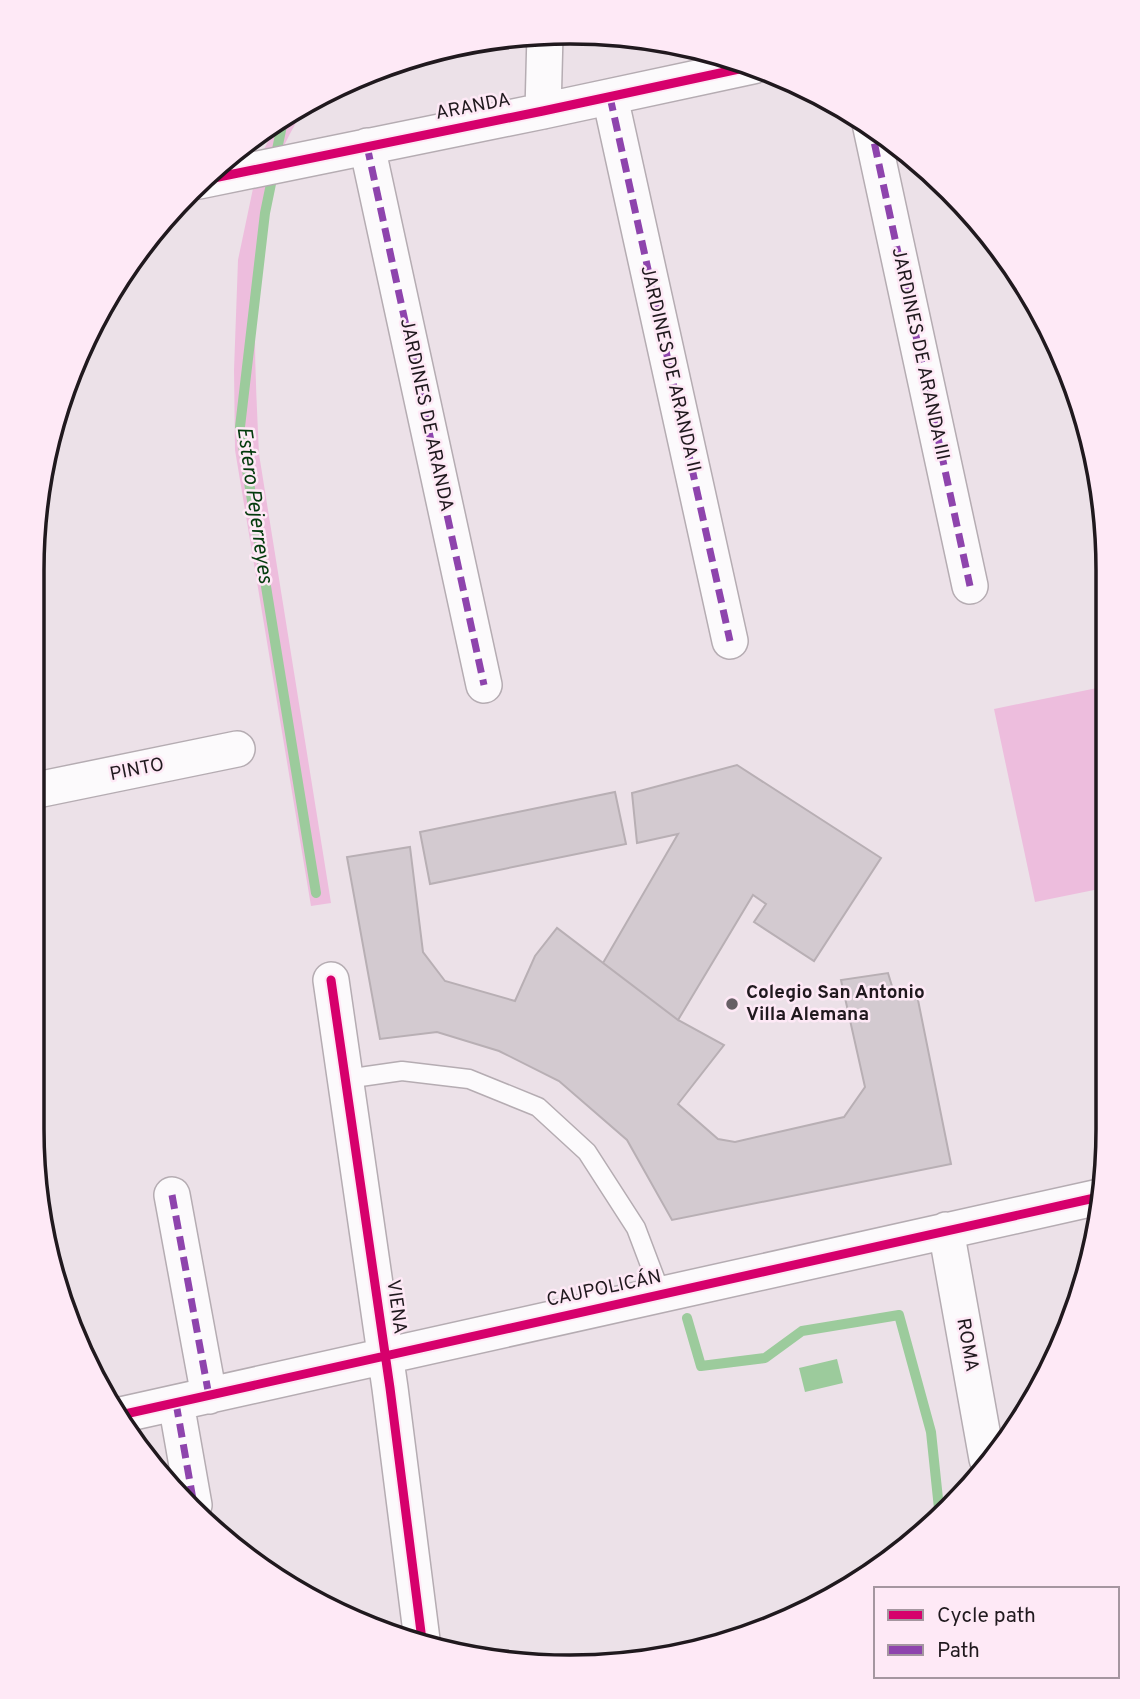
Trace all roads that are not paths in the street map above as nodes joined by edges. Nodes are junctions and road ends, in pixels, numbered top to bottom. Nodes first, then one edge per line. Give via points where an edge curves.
1 (545, 45) edge
2 (733, 70) edge
3 (610, 97) junction
4 (543, 111) junction
5 (874, 140) edge
6 (367, 146) junction
7 (221, 176) edge
8 (970, 586) dead end
9 (730, 641) dead end
10 (484, 685) dead end
11 (237, 749) dead end
12 (44, 789) edge
13 (331, 980) dead end
14 (346, 1079) junction
15 (172, 1195) dead end
16 (1092, 1199) edge
17 (946, 1230) junction
18 (661, 1294) junction
19 (386, 1354) junction
20 (193, 1400) junction
21 (127, 1414) edge
22 (986, 1452) edge
23 (194, 1497) edge
24 (421, 1633) edge

1 - 4 street
2 - 3 street, ARANDA
3 - 4 street, ARANDA
3 - 9 street, JARDINES DE ARANDA II
4 - 6 street, ARANDA
5 - 8 street, JARDINES DE ARANDA III
6 - 7 street, ARANDA
6 - 10 street, JARDINES DE ARANDA
11 - 12 street, PINTO
13 - 14 street, VIENA
14 - 18 lane via 402,1071 469,1079 538,1107 587,1152 636,1228
14 - 19 street, VIENA
15 - 20 street
16 - 17 street, CAUPOLICÁN
17 - 18 street, CAUPOLICÁN
17 - 22 street, ROMA
18 - 19 street, CAUPOLICÁN
19 - 20 street, CAUPOLICÁN
19 - 24 street, VIENA
20 - 21 street, CAUPOLICÁN
20 - 23 street

